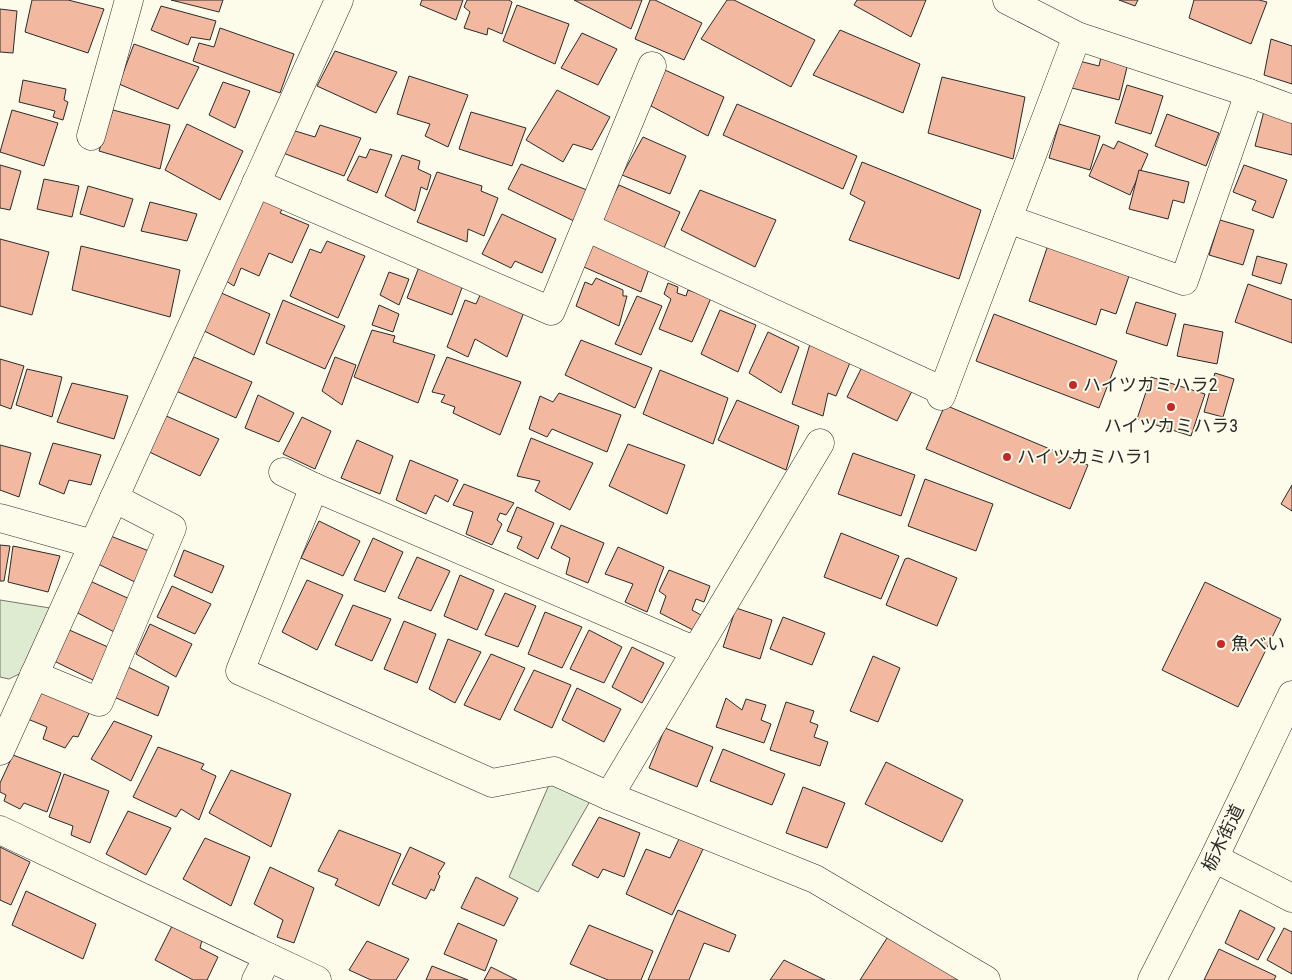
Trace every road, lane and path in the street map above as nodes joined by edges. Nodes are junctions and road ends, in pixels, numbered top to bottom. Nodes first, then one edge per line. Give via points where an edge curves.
1 (129, 0) edge
2 (339, 0) edge
3 (1008, 0) edge
4 (1077, 36) junction
5 (652, 66) dead end
6 (1248, 93) junction
7 (1292, 109) edge
8 (91, 136) dead end
9 (256, 183) junction
10 (1008, 219) junction
11 (586, 227) junction
12 (820, 443) dead end
13 (283, 472) dead end
14 (314, 487) junction
15 (114, 498) junction
16 (0, 518) edge
17 (93, 544) junction
18 (696, 651) junction
19 (19, 689) edge
20 (1289, 707) edge
21 (0, 751) edge
22 (609, 796) junction
23 (0, 830) edge
24 (1214, 858) junction
25 (1292, 898) edge
26 (262, 968) edge
27 (317, 980) edge
28 (986, 980) edge
29 (1152, 980) edge

1 - 8 street
2 - 9 street
3 - 4 street
4 - 6 street
4 - 10 street
5 - 11 street
6 - 7 street
6 - 10 street via 1184,281
9 - 11 street via 551,311
9 - 15 street
10 - 11 street via 942,394
12 - 18 street
13 - 14 street
14 - 18 street
14 - 22 street via 240,671 492,783 554,770
15 - 17 street
15 - 19 street via 172,528 99,702
16 - 17 street
17 - 19 street
18 - 22 street
19 - 21 street
20 - 24 street, 栃木街道
22 - 28 street via 815,879
23 - 26 street
24 - 25 street
24 - 29 street, 栃木街道
26 - 27 street

